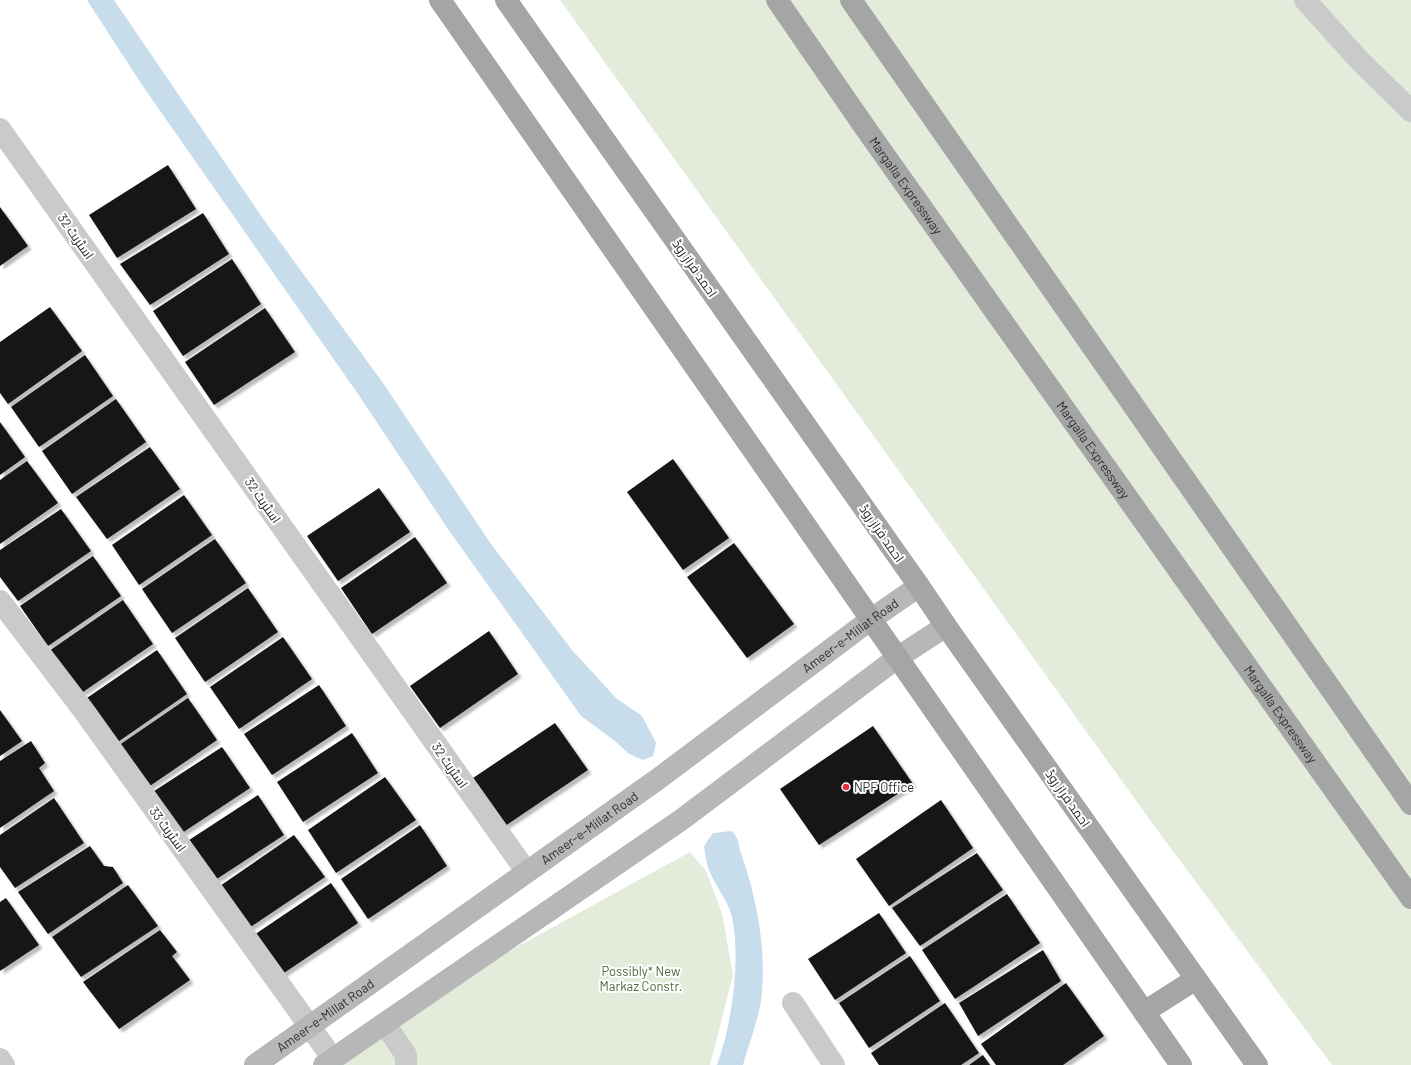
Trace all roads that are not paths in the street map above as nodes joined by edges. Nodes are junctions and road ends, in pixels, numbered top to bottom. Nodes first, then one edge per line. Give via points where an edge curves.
1 (440, 0) edge
2 (506, 0) edge
3 (777, 0) edge
4 (851, 0) edge
5 (1305, 0) edge
6 (1411, 111) edge
7 (0, 130) edge
8 (919, 586) junction
9 (0, 601) edge
10 (870, 620) junction
11 (946, 626) junction
12 (896, 658) junction
13 (1411, 804) edge
14 (526, 871) junction
15 (1411, 898) edge
16 (1196, 979) junction
17 (793, 1003) dead end
18 (1144, 1012) junction
19 (385, 1024) junction
20 (310, 1028) junction
21 (0, 1059) edge
22 (329, 1062) edge
23 (4, 1065) edge
24 (255, 1065) edge
25 (406, 1065) edge
26 (834, 1065) edge
27 (1181, 1065) edge
28 (1257, 1065) edge

1 - 10 main road
2 - 8 main road, احمد فراز روڈ
3 - 15 main road, Margalla Expressway
4 - 13 main road
5 - 6 street via 1359,60
7 - 14 street, اسٹریٹ 32
8 - 10 main road, Ameer-e-Millat Road
8 - 11 main road, احمد فراز روڈ
9 - 20 street, اسٹریٹ 33 via 84,711
10 - 12 main road
10 - 14 main road, Ameer-e-Millat Road via 658,779
11 - 12 main road
11 - 16 main road, احمد فراز روڈ
12 - 18 main road
12 - 19 main road via 681,820
14 - 20 main road, Ameer-e-Millat Road
16 - 18 main road
16 - 28 main road, احمد فراز روڈ
17 - 26 street
18 - 27 main road
19 - 22 main road
19 - 25 street via 406,1055
20 - 22 street, اسٹریٹ 33
20 - 24 main road, Ameer-e-Millat Road
21 - 23 street

